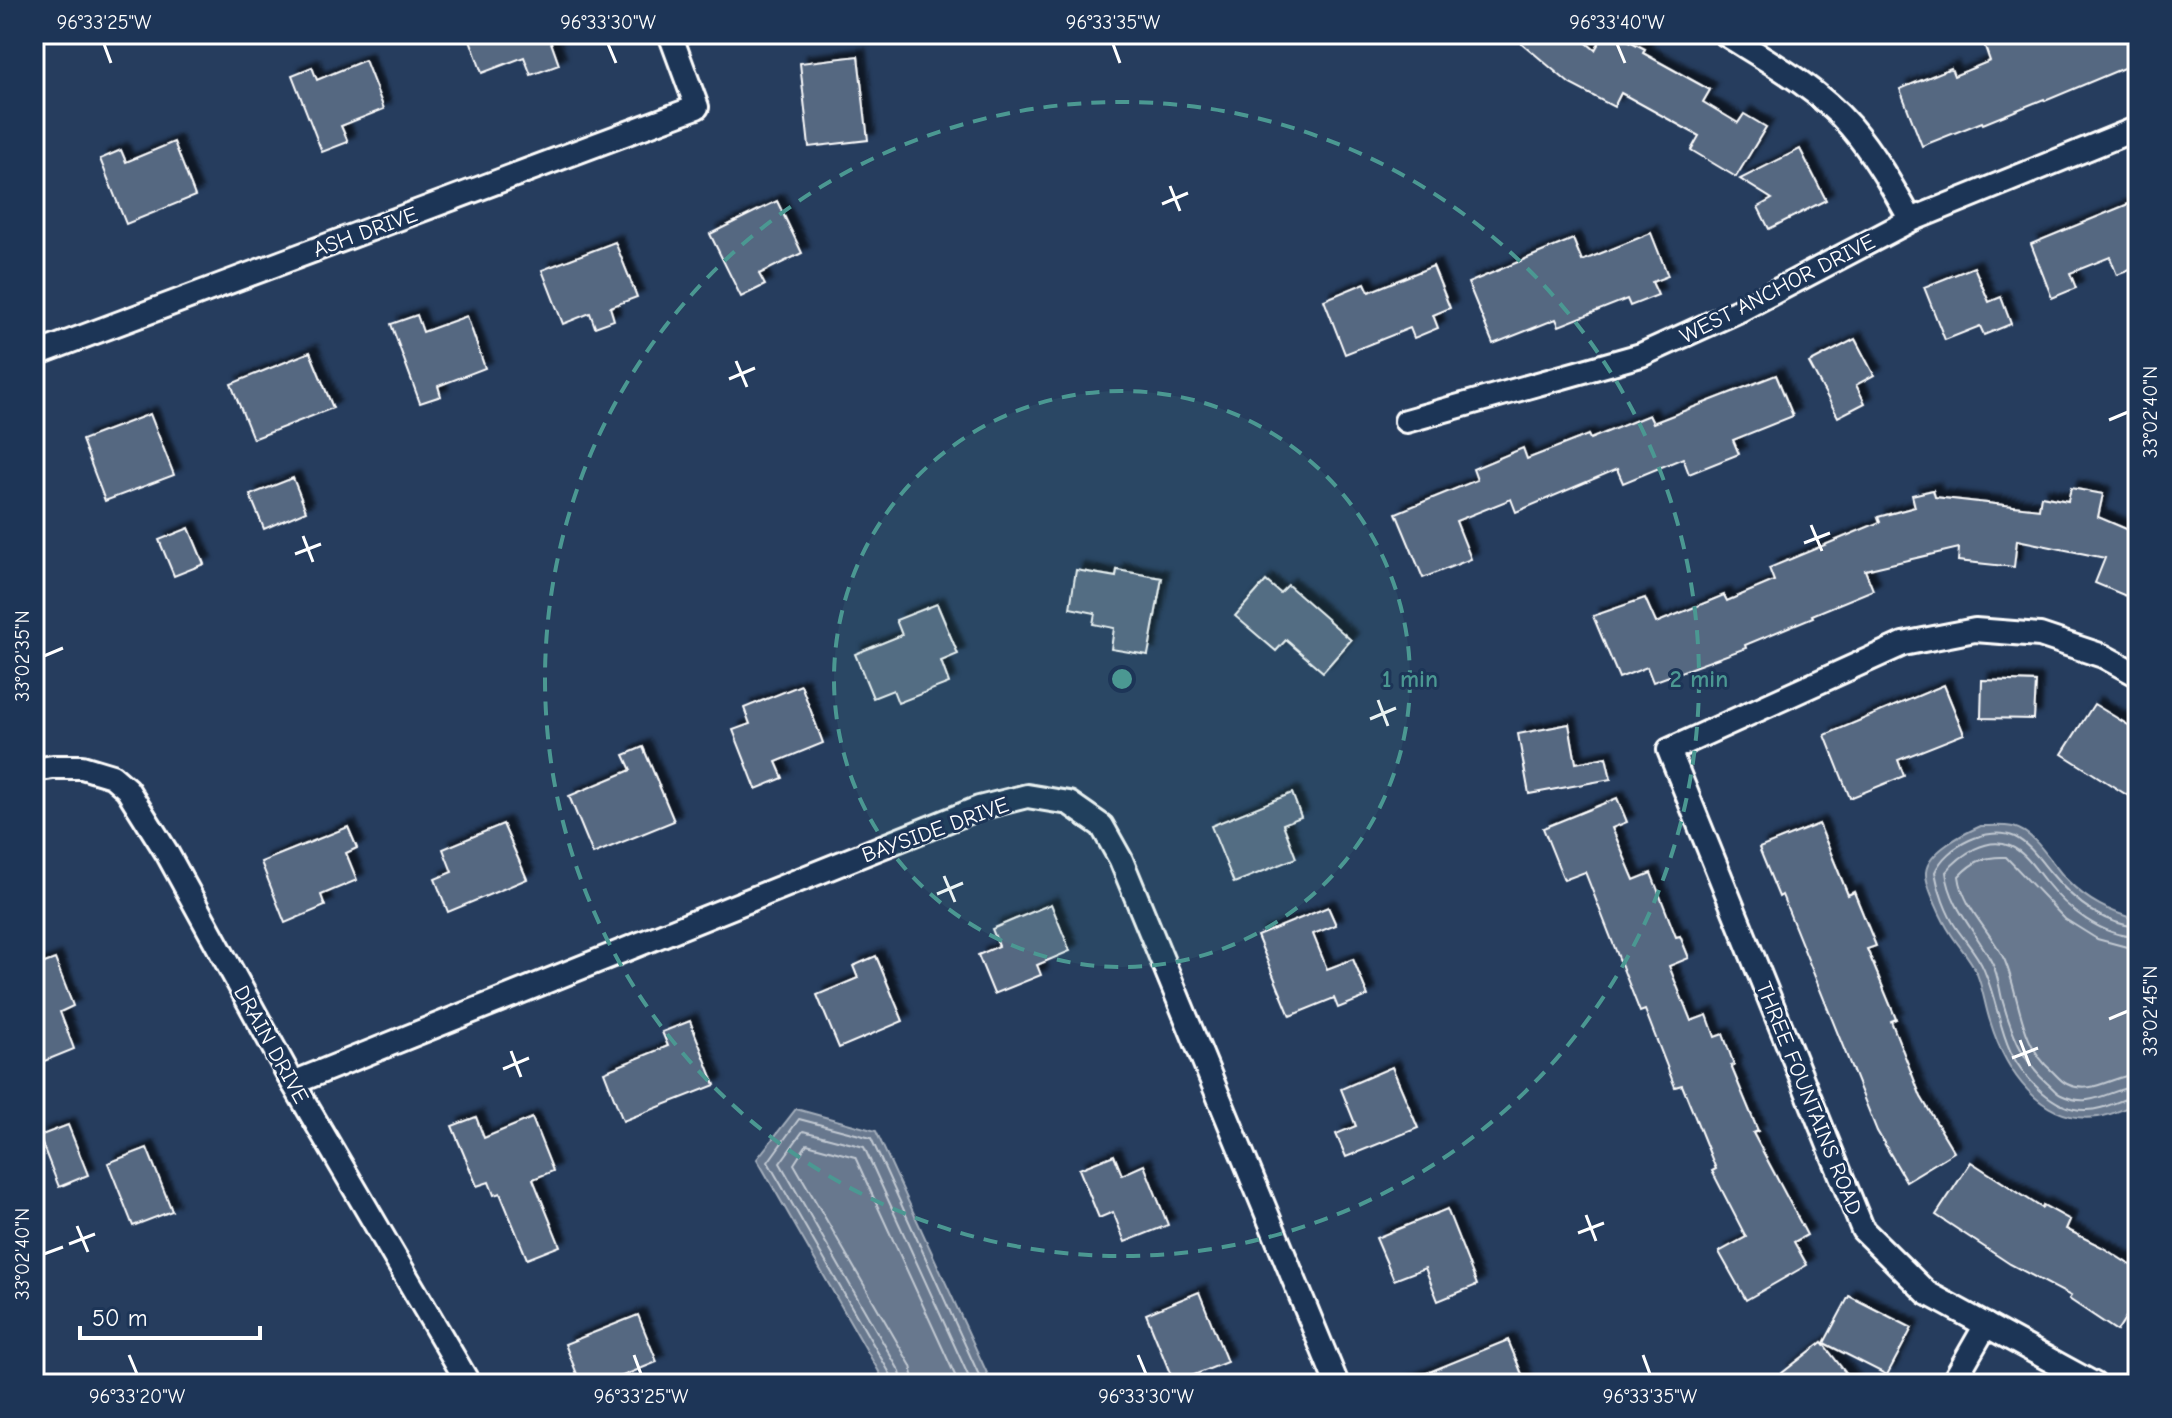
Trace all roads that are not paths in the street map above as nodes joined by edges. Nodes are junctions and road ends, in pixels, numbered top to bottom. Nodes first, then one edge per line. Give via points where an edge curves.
1 (670, 34) edge
2 (1725, 34) edge
3 (2138, 128) edge
4 (1911, 220) junction
5 (34, 355) edge
6 (1406, 421) dead end
7 (2138, 675) edge
8 (34, 770) edge
9 (293, 1083) junction
10 (1986, 1325) junction
11 (469, 1384) edge
12 (1337, 1384) edge
13 (1952, 1384) edge
14 (2094, 1384) edge

1 - 5 street, ASH DRIVE via 697,107
2 - 4 street via 1799,80 1850,125
3 - 4 street, WEST ANCHOR DRIVE
4 - 6 street, WEST ANCHOR DRIVE via 1740,310 1641,355
7 - 10 street, THREE FOUNTAINS ROAD via 2103,656 2040,635 1975,630 1903,644 1669,750 1863,1230 1927,1293
8 - 9 street, DRAIN DRIVE via 82,767 112,776 127,789
9 - 11 street, DRAIN DRIVE
9 - 12 street, BAYSIDE DRIVE via 979,808 1027,796 1069,803 1102,826 1121,860
10 - 13 street
10 - 14 street, THREE FOUNTAINS ROAD

